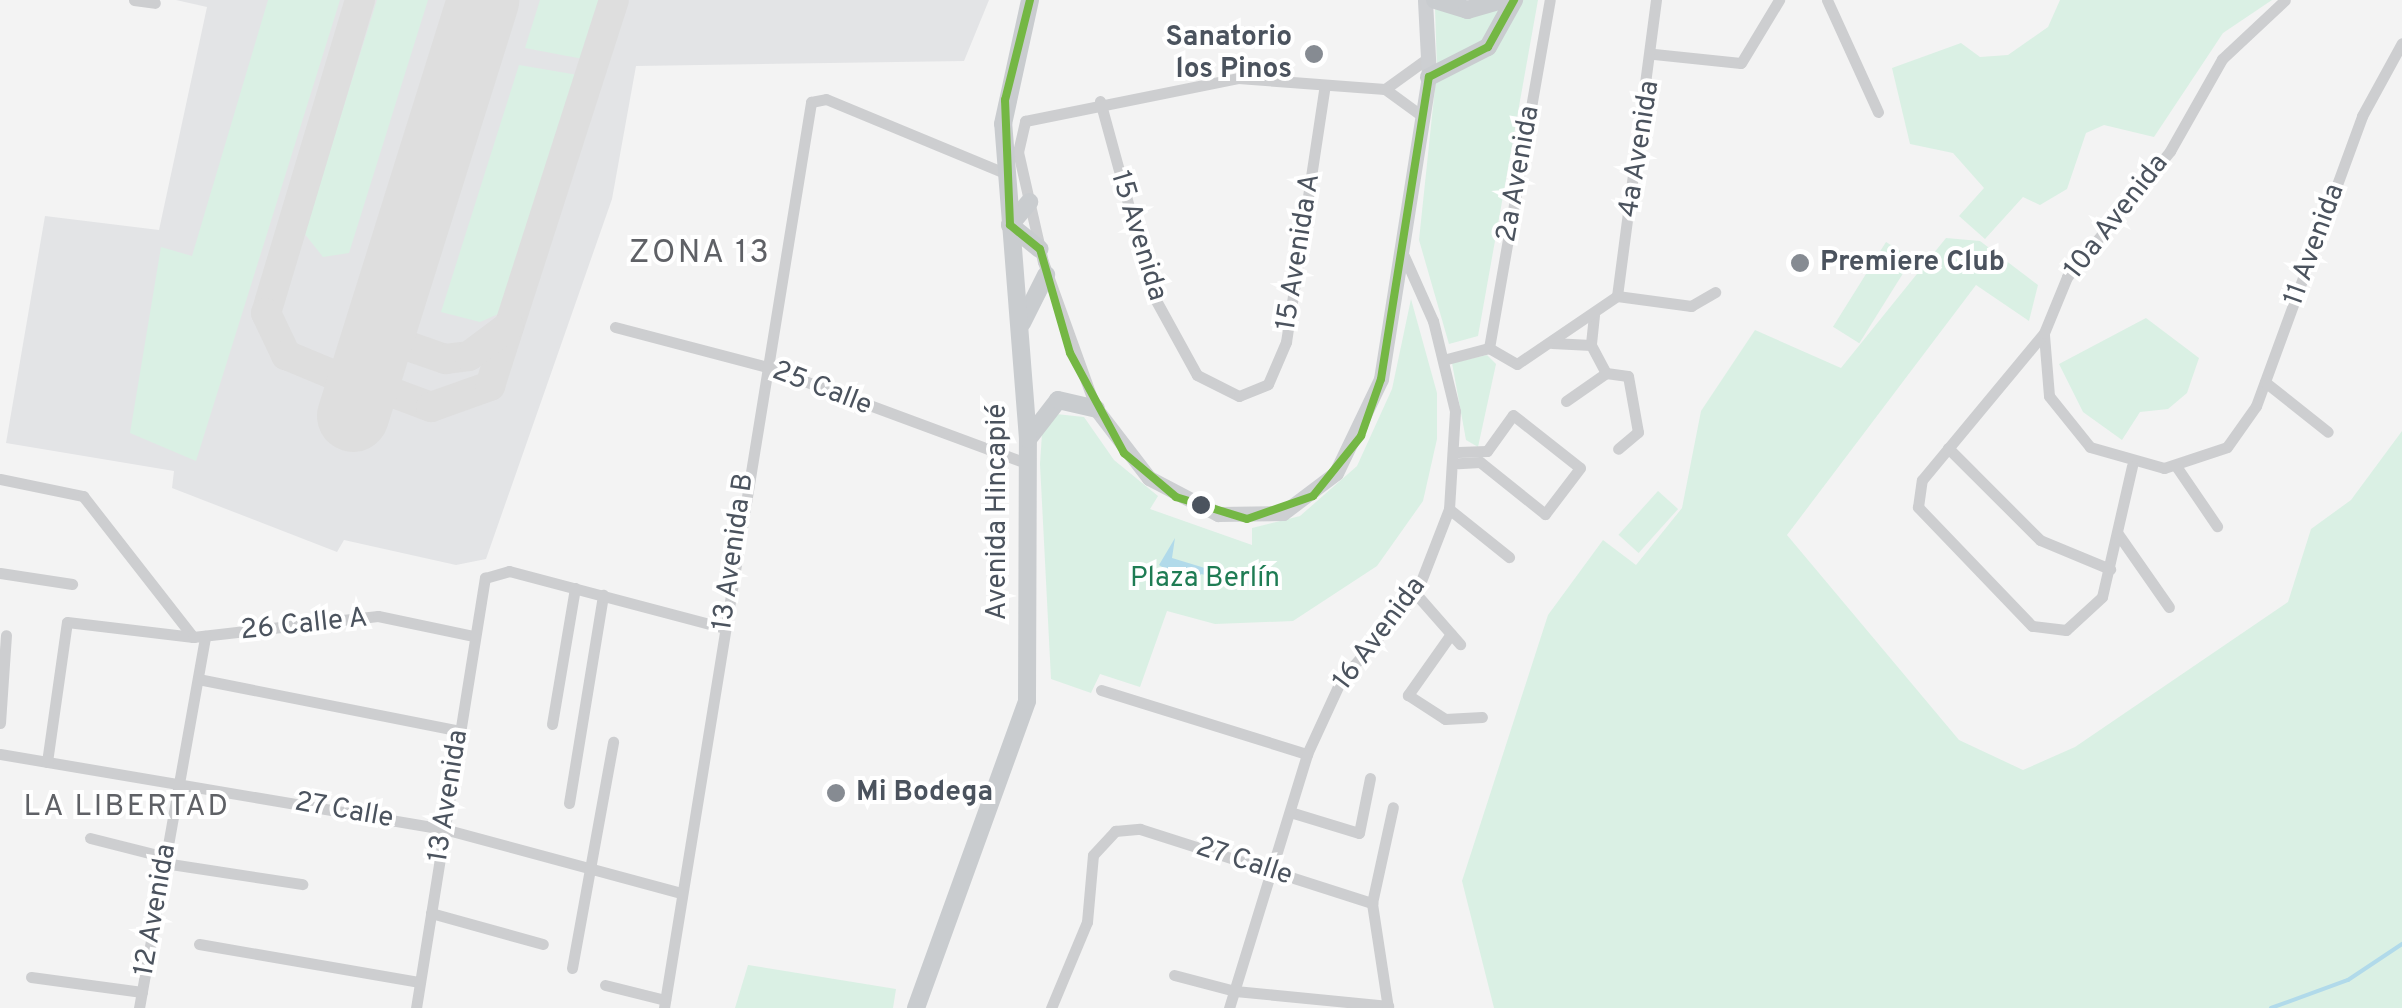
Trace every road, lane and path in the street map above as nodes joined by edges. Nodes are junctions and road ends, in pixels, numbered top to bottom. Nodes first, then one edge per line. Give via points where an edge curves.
1 (134, 0) edge
2 (1030, 0) edge
3 (1425, 0) edge
4 (1435, 0) edge
5 (1503, 0) edge
6 (1514, 0) edge
7 (1550, 0) edge
8 (1656, 0) edge
9 (1779, 0) edge
10 (1827, 0) edge
11 (2285, 0) edge
12 (155, 2) dead end
13 (2402, 43) edge
14 (1429, 50) junction
15 (1654, 54) junction
16 (1008, 70) junction
17 (1429, 77) junction
18 (1325, 85) junction
19 (1385, 89) junction
20 (1100, 101) junction
21 (1878, 112) dead end
22 (1036, 114) junction
23 (1424, 125) junction
24 (1005, 174) junction
25 (1029, 202) junction
26 (1010, 225) junction
27 (1040, 249) junction
28 (1404, 256) junction
29 (1046, 275) junction
30 (1714, 292) dead end
31 (1617, 296) junction
32 (1594, 314) junction
33 (1020, 326) junction
34 (614, 327) dead end
35 (2044, 333) junction
36 (1552, 343) junction
37 (1591, 345) junction
38 (1489, 348) junction
39 (1444, 360) junction
40 (764, 366) junction
41 (1606, 374) junction
42 (2264, 382) junction
43 (1238, 396) joint
44 (1566, 401) dead end
45 (1096, 409) junction
46 (2328, 432) dead end
47 (1028, 439) junction
48 (1948, 448) junction
49 (1618, 449) dead end
50 (1458, 457) junction
51 (1026, 464) junction
52 (2132, 466) junction
53 (2176, 466) junction
54 (0, 480) edge
55 (1449, 509) junction
56 (2217, 526) dead end
57 (2118, 534) junction
58 (1509, 557) dead end
59 (2110, 568) junction
60 (0, 573) edge
61 (72, 584) dead end
62 (575, 588) junction
63 (1416, 594) junction
64 (603, 596) junction
65 (2169, 607) dead end
66 (724, 628) junction
67 (6, 635) dead end
68 (199, 636) junction
69 (474, 636) junction
70 (198, 679) junction
71 (1101, 690) dead end
72 (1482, 718) dead end
73 (0, 723) edge
74 (552, 724) dead end
75 (460, 731) junction
76 (613, 742) dead end
77 (0, 754) edge
78 (1307, 754) junction
79 (47, 762) junction
80 (1370, 778) dead end
81 (177, 782) junction
82 (569, 803) dead end
83 (1394, 807) dead end
84 (1290, 812) junction
85 (444, 829) junction
86 (90, 838) dead end
87 (165, 860) junction
88 (589, 869) junction
89 (1272, 872) junction
90 (302, 884) dead end
91 (682, 893) junction
92 (1372, 902) junction
93 (431, 913) junction
94 (199, 944) dead end
95 (543, 944) dead end
96 (572, 968) dead end
97 (1174, 975) dead end
98 (31, 978) dead end
99 (420, 982) junction
100 (606, 985) dead end
101 (1235, 991) junction
102 (142, 992) junction
103 (665, 1004) edge
104 (1388, 1007) edge
105 (140, 1008) edge
106 (416, 1008) edge
107 (916, 1008) edge
108 (1051, 1008) edge
109 (1230, 1008) edge

1 - 12 street
2 - 16 main road, Avenida Hincapié
3 - 14 street, 16 Avenida
4 - 5 main road via 1467,10
6 - 17 main road via 1488,47
7 - 38 street, 2a Avenida
8 - 15 street, 4a Avenida
9 - 15 street via 1741,63
10 - 21 street
11 - 35 street, 10a Avenida via 2222,59 2170,151 2067,277
13 - 42 street, 11 Avenida via 2362,116
14 - 17 street, 16 Avenida
14 - 19 street via 1420,72
15 - 31 street, 4a Avenida
16 - 22 street via 1018,106
16 - 24 main road, Avenida Hincapié
17 - 23 street, 16 Avenida
18 - 19 street
18 - 20 street via 1220,78
18 - 43 street, 15 Avenida A via 1286,342 1268,384
19 - 23 street via 1415,103
20 - 22 street
20 - 43 street, 15 Avenida via 1153,296 1197,376
22 - 25 street via 1019,128
23 - 28 street, 16 Avenida
24 - 26 main road, Avenida Hincapié
24 - 40 street, 13 Avenida B via 815,99
25 - 26 main road
25 - 27 street
26 - 27 main road
26 - 33 main road, Avenida Hincapié
27 - 29 street
28 - 39 street, 16 Avenida
28 - 45 street, 16 Avenida via 1381,379 1336,473 1302,503 1254,518 1200,510 1165,491
29 - 33 main road
29 - 45 street
30 - 31 street via 1690,306
31 - 32 street
32 - 36 street
32 - 37 street
33 - 47 main road, Avenida Hincapié
34 - 40 street, 25 Calle
35 - 48 street, 10a Avenida
35 - 52 street via 2043,372 2061,418 2090,447
36 - 37 street
36 - 38 street via 1516,364
37 - 41 street
38 - 39 street
39 - 50 street, 16 Avenida
40 - 51 street, 25 Calle
40 - 66 street, 13 Avenida B
41 - 44 street
41 - 49 street via 1627,374 1638,432
42 - 46 street
42 - 53 street, 11 Avenida via 2227,446
45 - 47 main road via 1058,400
47 - 51 main road, Avenida Hincapié
48 - 59 street via 2040,540
48 - 59 street, 10a Avenida via 1918,486 1922,516 2032,626 2066,630 2096,606
50 - 50 street via 1480,462 1545,514 1580,468 1513,415 1487,451
50 - 55 street, 16 Avenida
51 - 107 main road, Avenida Hincapié via 1025,718
52 - 53 street
52 - 57 street
53 - 56 street
54 - 68 street via 83,496
55 - 58 street
55 - 63 street, 16 Avenida
57 - 59 street
57 - 65 street
60 - 61 street
62 - 64 street
62 - 69 street, 13 Avenida via 502,570 482,584
62 - 74 street
63 - 72 street via 1456,639 1408,695 1445,719
63 - 78 street, 16 Avenida via 1340,680
64 - 66 street
64 - 82 street
66 - 91 street, 13 Avenida B
67 - 73 street
68 - 69 street, 26 Calle A via 378,616
68 - 70 street, 12 Avenida
68 - 79 street, 26 Calle A via 67,622
69 - 75 street, 13 Avenida
70 - 75 street
70 - 81 street, 12 Avenida
71 - 78 street
75 - 85 street, 13 Avenida
76 - 88 street
77 - 79 street, 27 Calle
78 - 84 street, 16 Avenida
79 - 81 street, 27 Calle
80 - 84 street via 1359,832
81 - 85 street, 27 Calle
81 - 87 street, 12 Avenida
83 - 92 street
84 - 89 street, 16 Avenida
85 - 88 street, 27 Calle
85 - 93 street, 13 Avenida
86 - 87 street
87 - 90 street
87 - 102 street, 12 Avenida
88 - 91 street, 27 Calle
88 - 96 street
89 - 92 street, 27 Calle
89 - 101 street, 16 Avenida
89 - 108 street, 27 Calle via 1140,829 1115,830 1093,855 1087,922
91 - 103 street, 13 Avenida B
92 - 104 street
93 - 95 street
93 - 99 street, 13 Avenida
94 - 99 street
97 - 101 street
98 - 102 street
99 - 106 street, 13 Avenida
100 - 103 street
101 - 104 street
101 - 109 street, 16 Avenida
102 - 105 street, 12 Avenida

